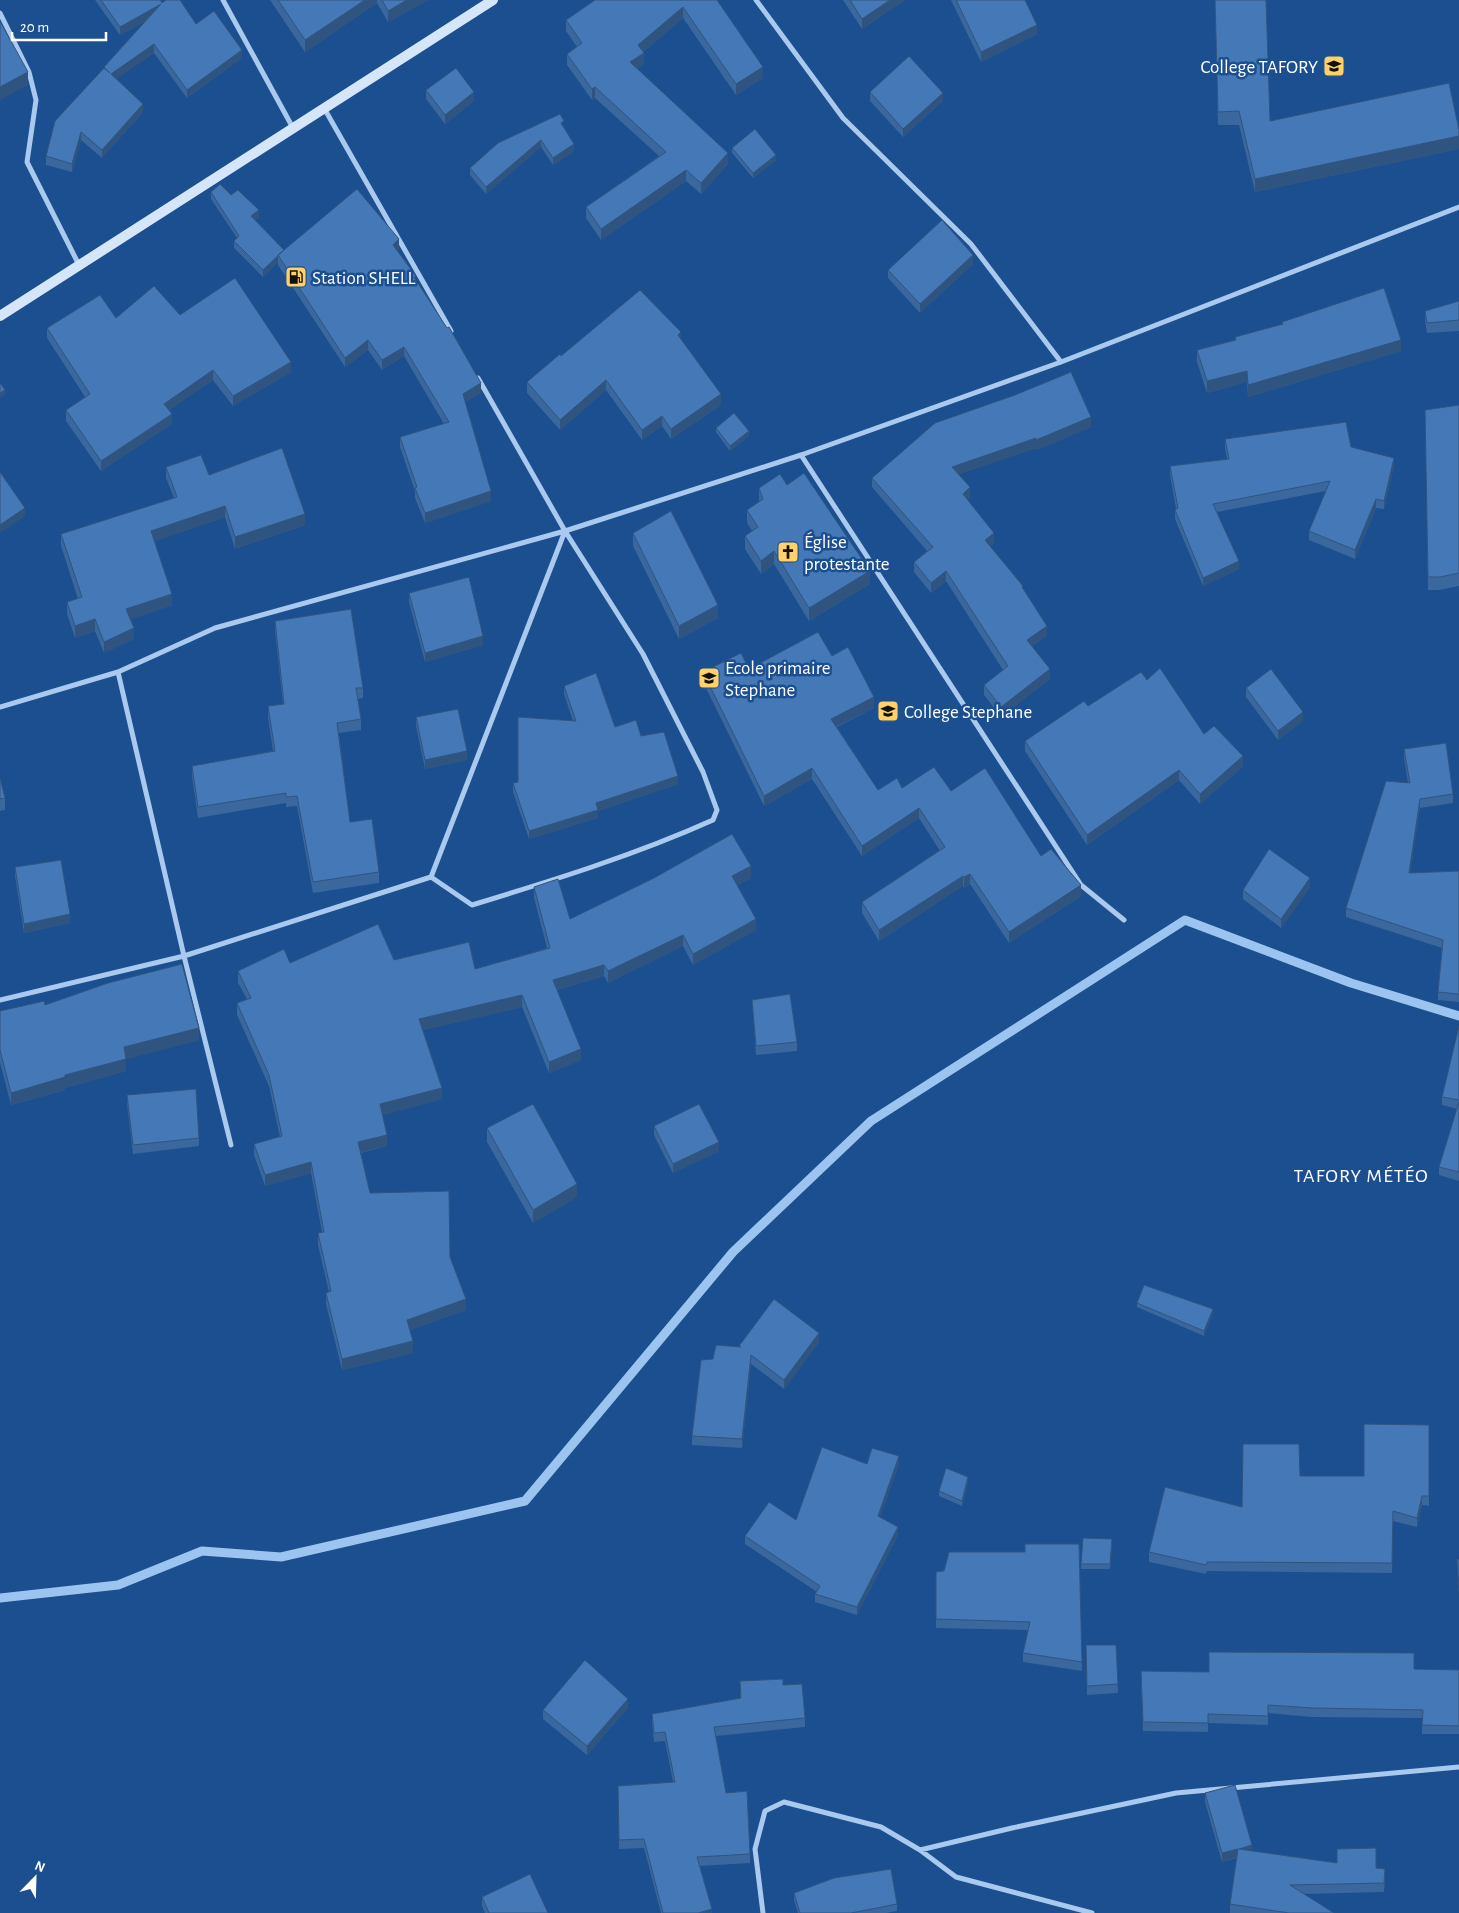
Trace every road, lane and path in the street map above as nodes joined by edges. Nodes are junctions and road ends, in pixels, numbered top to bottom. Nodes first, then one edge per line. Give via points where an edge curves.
1 (223, 0) edge
2 (493, 0) edge
3 (756, 0) edge
4 (0, 13) edge
5 (324, 108) junction
6 (293, 128) junction
7 (1459, 207) edge
8 (79, 265) junction
9 (0, 316) edge
10 (452, 332) edge
11 (1061, 362) junction
12 (477, 376) edge
13 (801, 455) junction
14 (565, 531) junction
15 (118, 672) junction
16 (0, 707) edge
17 (431, 877) junction
18 (1124, 920) dead end
19 (184, 956) junction
20 (0, 1000) edge
21 (231, 1144) dead end
22 (1459, 1767) edge
23 (920, 1850) junction
24 (763, 1913) edge
25 (1092, 1913) edge

1 - 6 street
2 - 5 main road
3 - 11 street via 842,118 971,244
4 - 8 street via 29,72 36,100 27,162
5 - 6 main road
5 - 10 street
6 - 8 main road
7 - 11 street
8 - 9 main road
11 - 13 street
12 - 14 street
13 - 14 street
13 - 18 street via 1081,885
14 - 15 street via 214,628
14 - 17 street
14 - 17 street via 643,654 704,772 717,810 713,820 665,841 574,874 472,904
15 - 16 street
15 - 19 street
17 - 19 street
19 - 20 street
19 - 21 street
22 - 23 street via 1176,1793
23 - 24 street via 881,1827 784,1802 765,1811 755,1849
23 - 25 street via 956,1877

